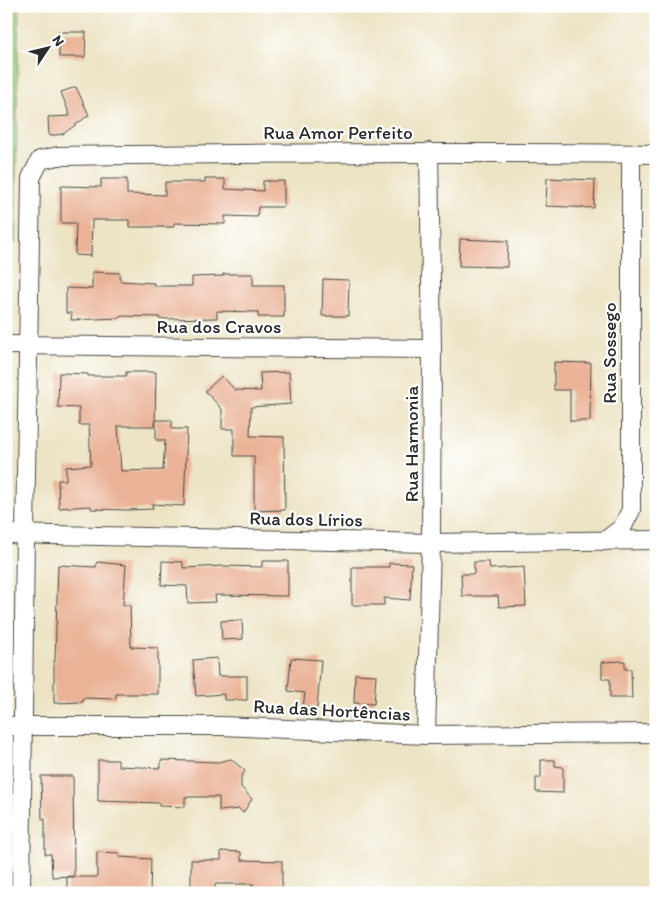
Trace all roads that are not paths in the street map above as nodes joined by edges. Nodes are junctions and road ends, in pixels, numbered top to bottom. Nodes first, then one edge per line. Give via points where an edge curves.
1 (429, 152) junction
2 (631, 154) junction
3 (656, 154) edge
4 (6, 346) edge
5 (29, 346) junction
6 (432, 349) junction
7 (6, 534) edge
8 (25, 534) junction
9 (656, 540) edge
10 (605, 541) junction
11 (431, 543) junction
12 (14, 726) edge
13 (656, 733) edge
14 (426, 736) junction
15 (21, 893) edge

1 - 2 street, Rua Amor Perfeito
1 - 5 street, Rua Amor Perfeito via 58,156 40,160 32,178
1 - 6 street, Rua Harmonia
2 - 3 street, Rua Amor Perfeito
2 - 10 street, Rua Sossego via 631,510 622,528
4 - 5 street, Rua dos Cravos
5 - 6 street, Rua dos Cravos
5 - 8 street
6 - 11 street, Rua Harmonia
7 - 8 street, Rua dos Lírios
8 - 11 street, Rua dos Lírios
8 - 12 street
9 - 10 street, Rua dos Lírios
10 - 11 street, Rua dos Lírios
11 - 14 street, Rua Harmonia
12 - 14 street, Rua das Hortências via 221,726
12 - 15 street
13 - 14 street, Rua das Hortências

